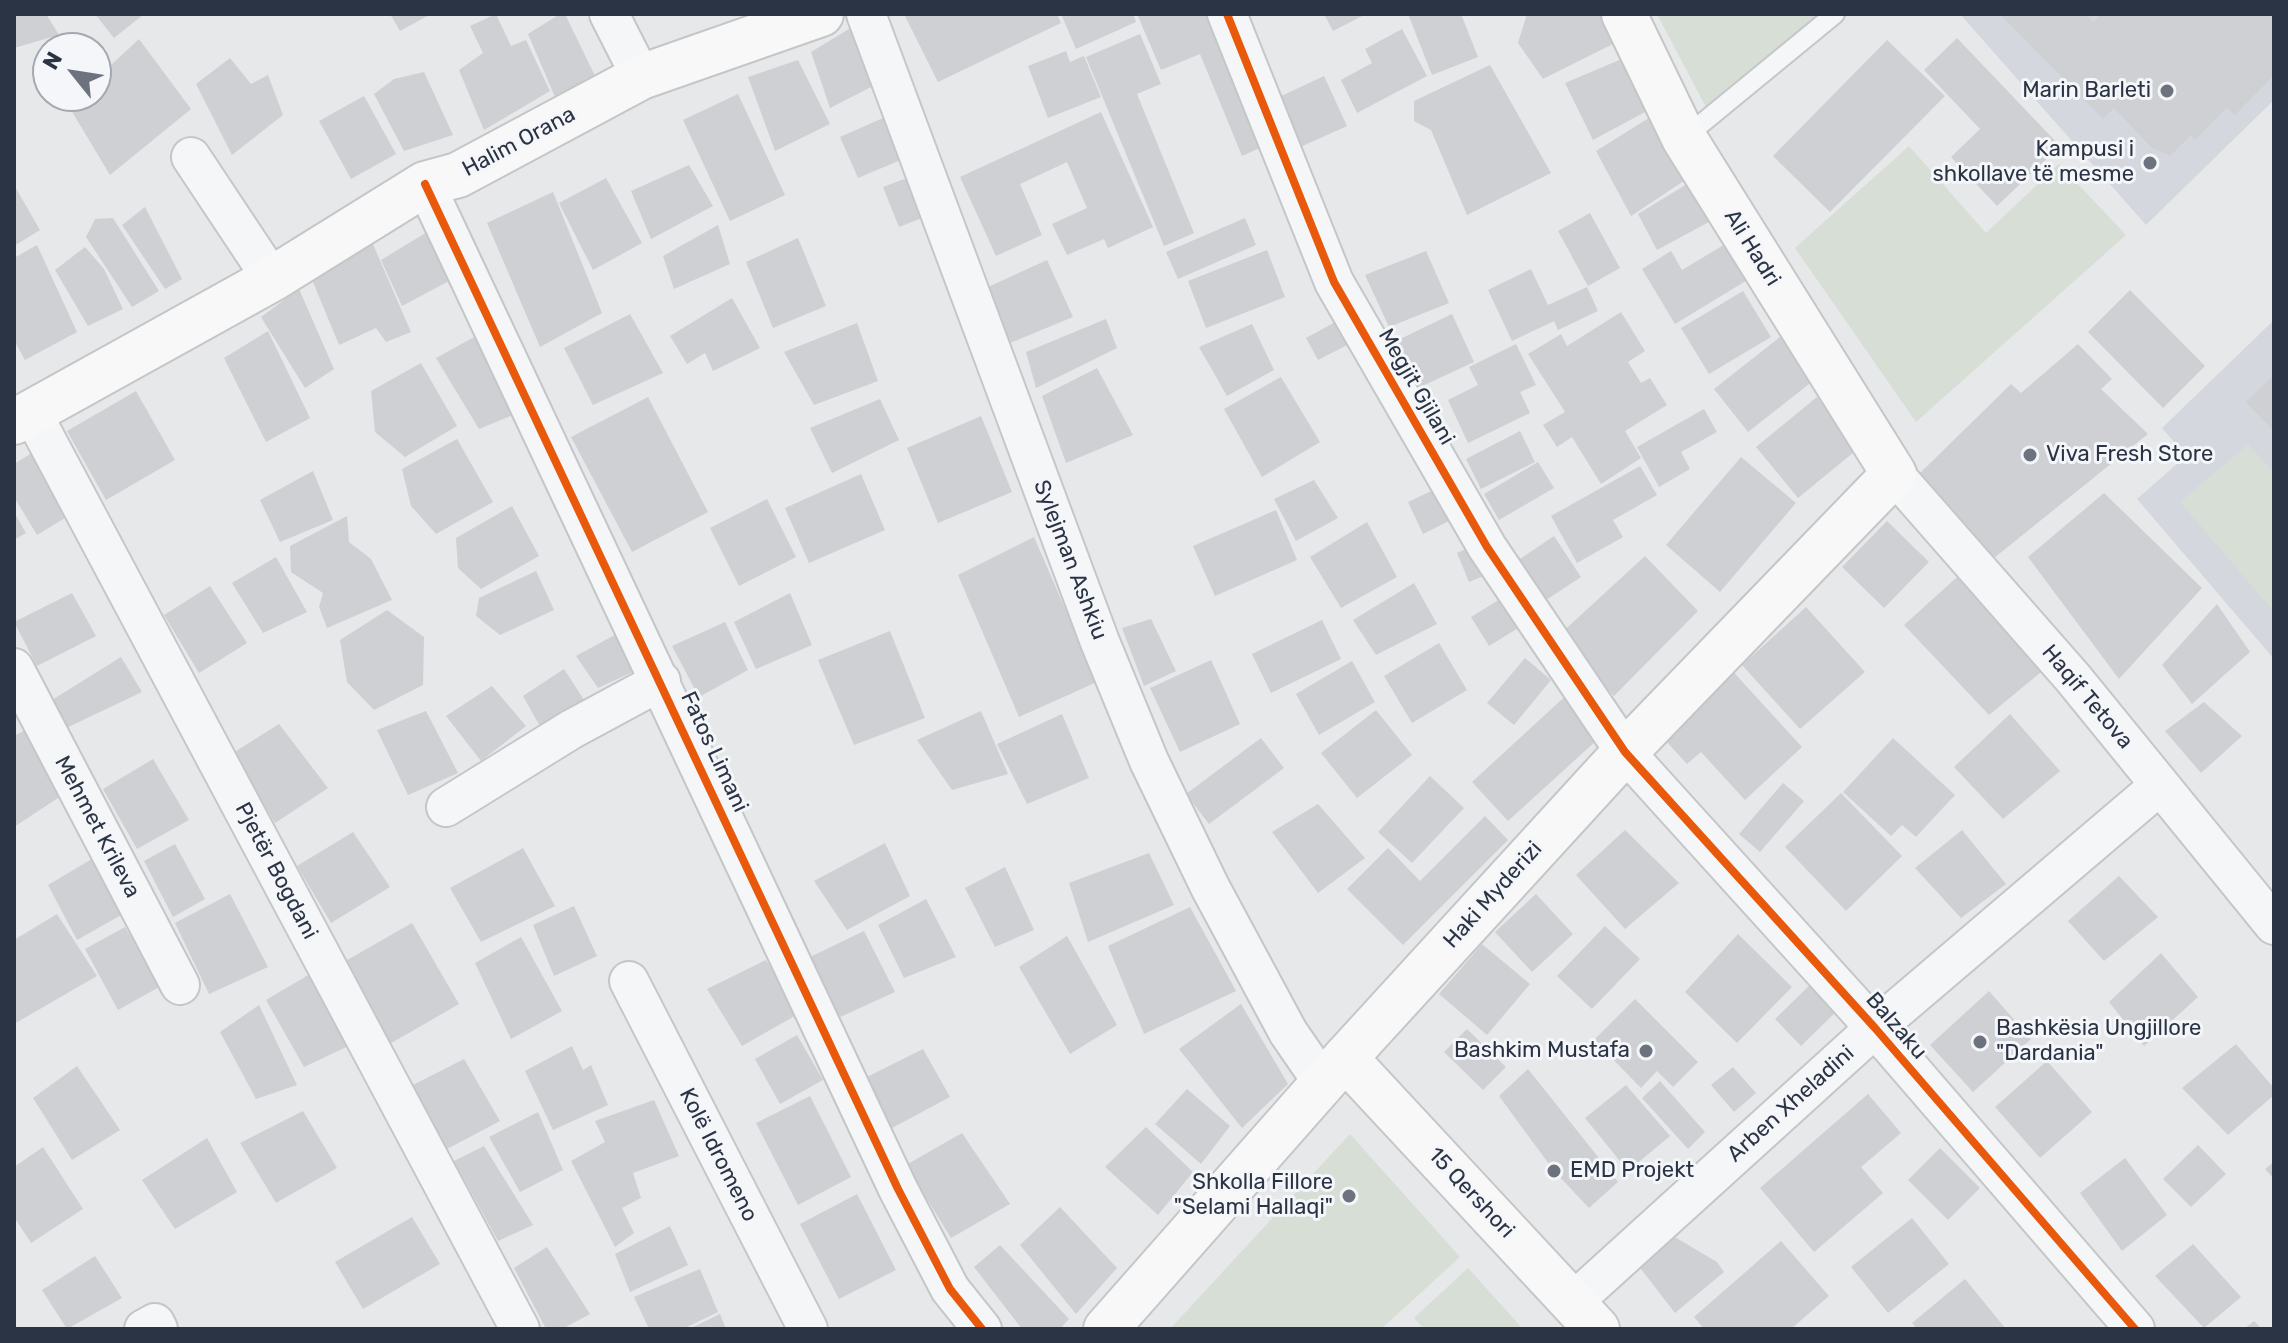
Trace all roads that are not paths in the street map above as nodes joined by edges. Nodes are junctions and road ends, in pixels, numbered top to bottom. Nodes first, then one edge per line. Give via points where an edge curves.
1 (609, 14) edge
2 (821, 14) edge
3 (866, 14) edge
4 (1227, 14) edge
5 (1624, 14) edge
6 (1835, 14) edge
7 (641, 77) junction
8 (1684, 138) junction
9 (191, 157) dead end
10 (425, 184) junction
11 (272, 279) junction
12 (23, 418) edge
13 (1894, 474) junction
14 (14, 668) edge
15 (661, 681) junction
16 (1625, 752) junction
17 (2159, 786) junction
18 (446, 807) dead end
19 (2274, 925) edge
20 (629, 981) dead end
21 (180, 985) dead end
22 (1875, 1028) junction
23 (1334, 1070) junction
24 (1585, 1316) edge
25 (144, 1329) edge
26 (158, 1329) edge
27 (520, 1329) edge
28 (808, 1329) edge
29 (982, 1329) edge
30 (1106, 1329) edge
31 (2135, 1329) edge

1 - 7 street
2 - 7 street, Halim Orana
3 - 23 street, Sylejman Ashkiu via 1149,761 1288,1032
4 - 16 street, Megjit Gjilani via 1334,282 1487,547
5 - 8 street, Ali Hadri
6 - 8 lane
7 - 10 street, Halim Orana via 458,175
8 - 13 street, Ali Hadri
9 - 11 street
10 - 11 street, Halim Orana
10 - 15 street, Fatos Limani
11 - 12 street, Halim Orana
12 - 27 street, Pjetër Bogdani
13 - 16 street, Haki Myderizi
13 - 17 street, Haqif Tetova via 2073,678
14 - 21 street, Mehmet Krileva
15 - 18 street, Fatos Limani
15 - 29 street, Fatos Limani via 898,1189 950,1289
16 - 22 street, Balzaku
16 - 23 street, Haki Myderizi
17 - 19 street, Haqif Tetova
17 - 22 street, Arben Xheladini
20 - 28 street, Kolë Idromeno
22 - 24 street, Arben Xheladini
22 - 31 street, Balzaku
23 - 24 street, 15 Qershori
23 - 30 street, Haki Myderizi
25 - 26 street via 155,1323

